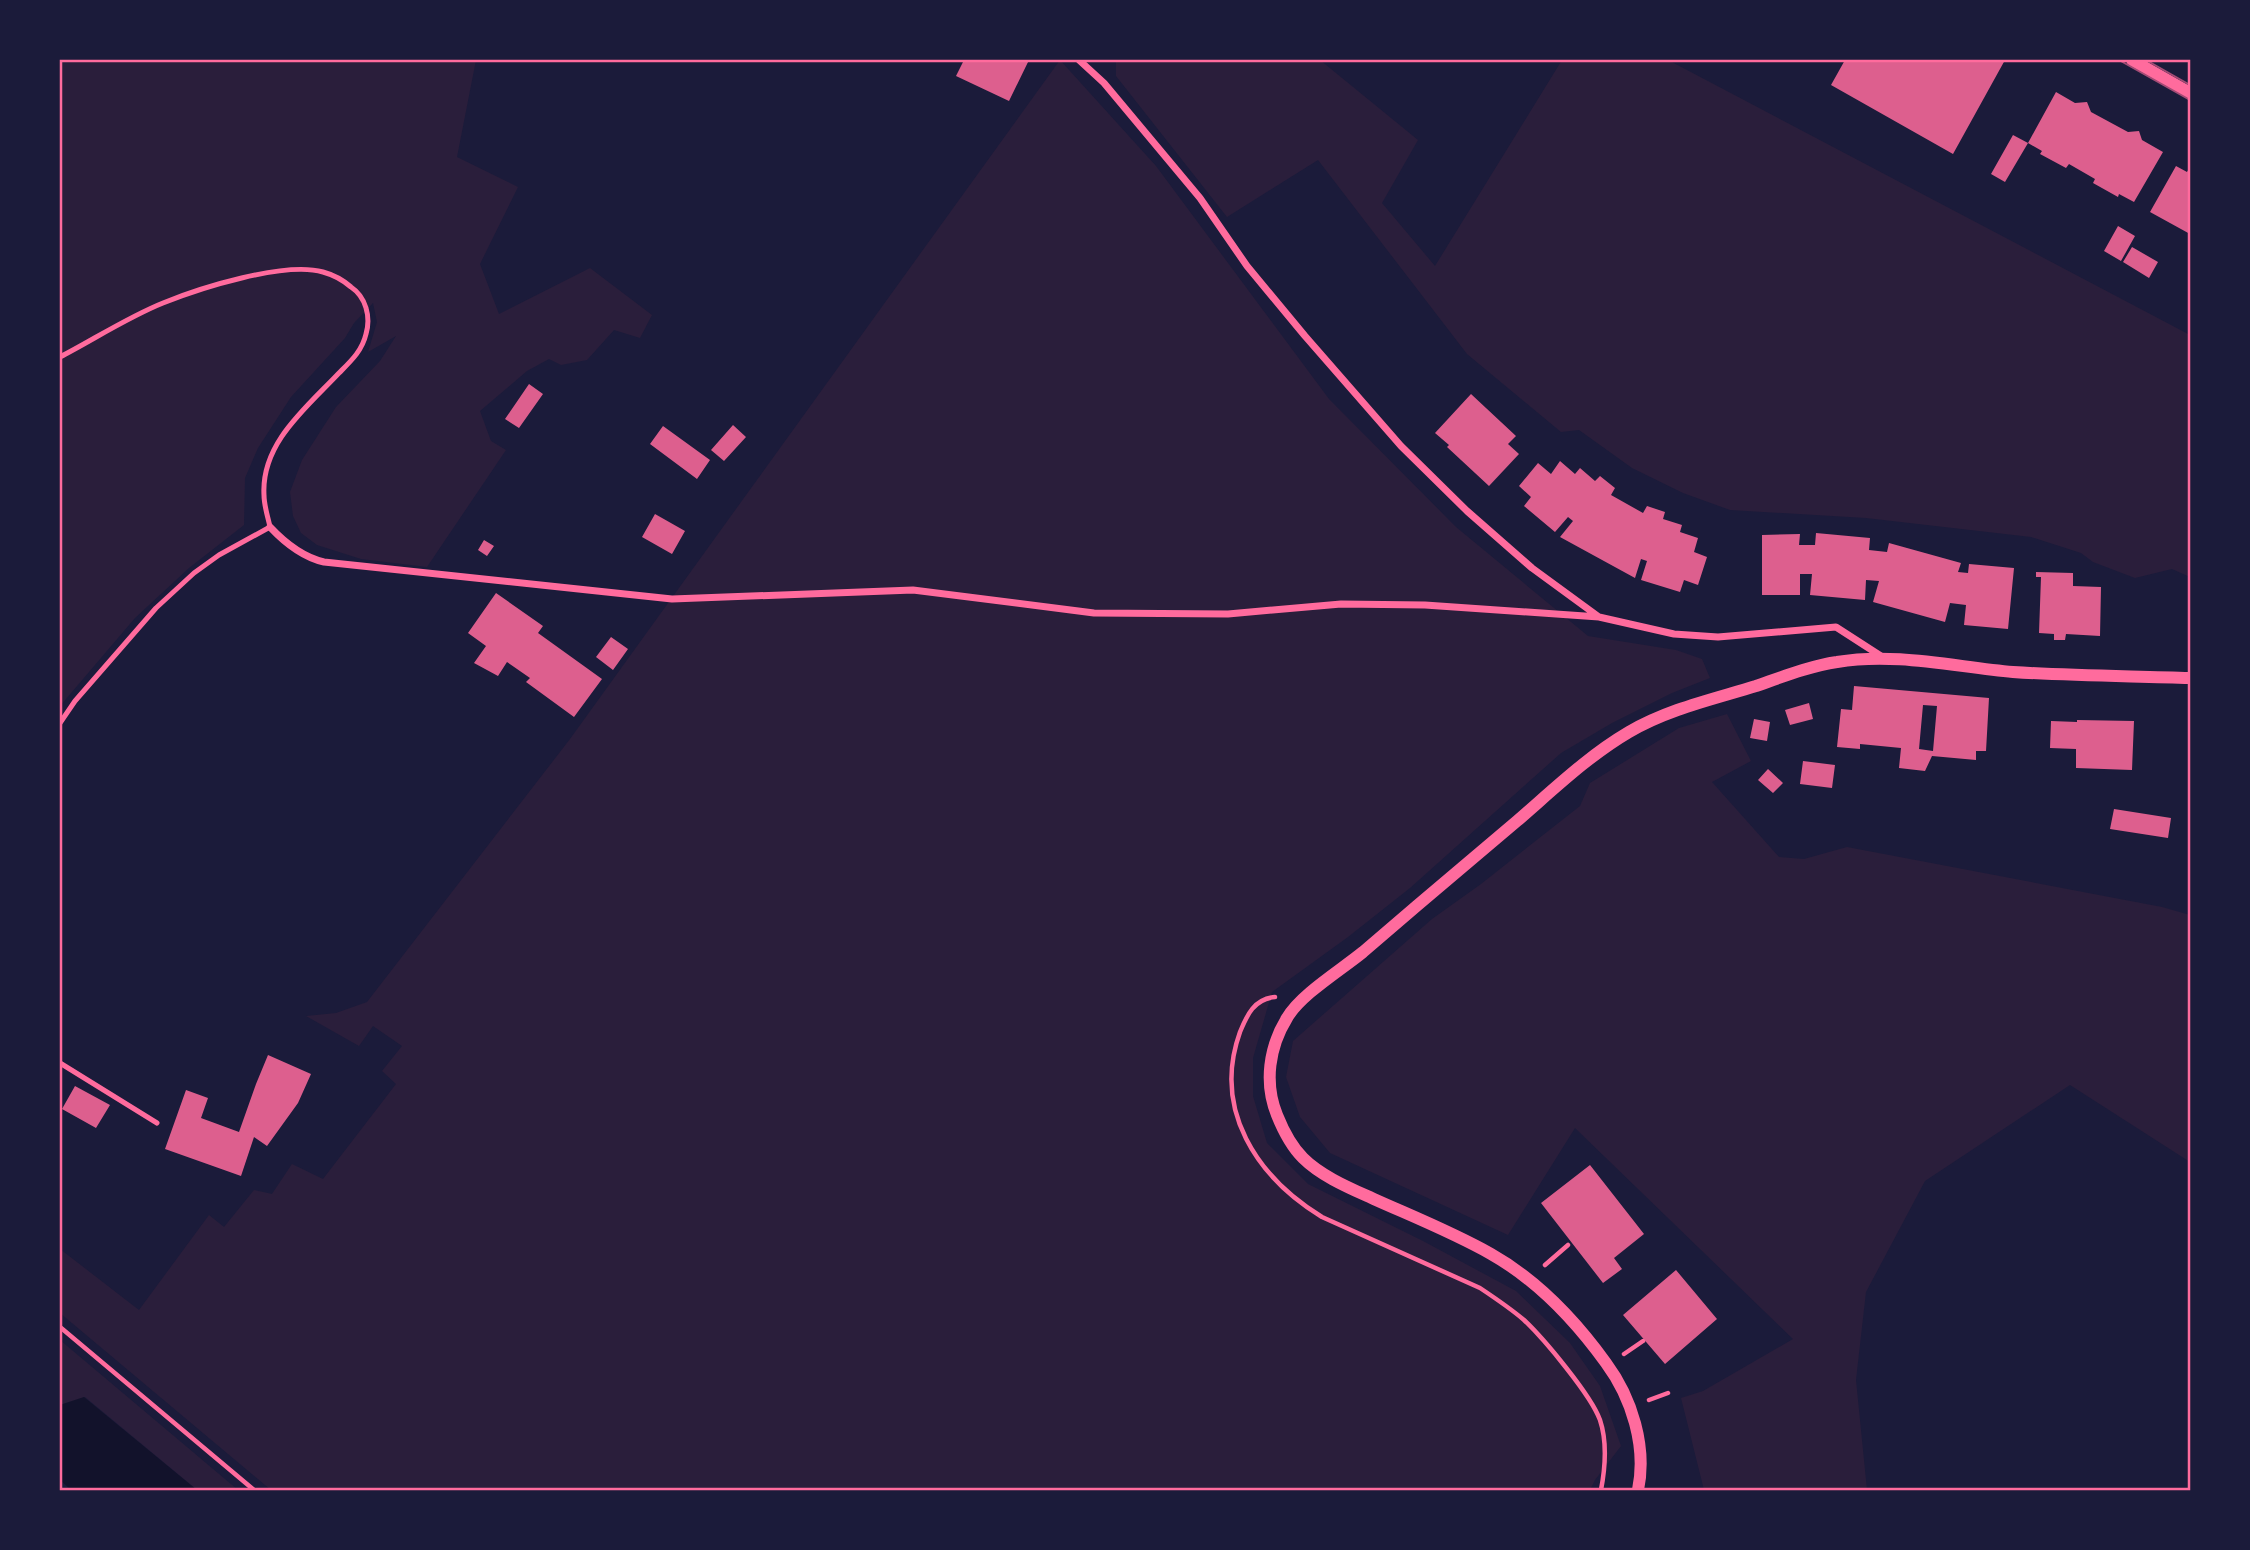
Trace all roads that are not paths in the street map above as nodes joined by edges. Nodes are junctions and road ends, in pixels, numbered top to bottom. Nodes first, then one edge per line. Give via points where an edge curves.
1 (1079, 60) edge
2 (2132, 60) edge
3 (2190, 93) edge
4 (60, 357) edge
5 (270, 527) junction
6 (1599, 617) junction
7 (1884, 658) junction
8 (2190, 678) edge
9 (60, 723) edge
10 (60, 1063) edge
11 (156, 1123) dead end
12 (1638, 1490) edge

1 - 6 street via 1130,114 1200,198 1247,266 1401,446 1513,552
2 - 3 street
4 - 5 lane via 162,303 213,287 293,270 321,271 342,279 363,300 366,335 359,352 283,432 271,455 264,495
5 - 6 street via 288,545 324,562 673,599 913,590 1094,613 1228,614 1353,604
5 - 9 lane via 219,555 156,608
6 - 7 street via 1674,634 1718,637 1836,627
7 - 8 street via 2013,671
7 - 12 street via 1829,663 1671,712 1629,732 1575,770 1300,1002 1288,1015 1273,1050 1269,1077 1273,1103 1288,1138 1306,1161 1512,1267 1576,1324 1617,1377 1630,1406 1640,1464
10 - 11 lane

